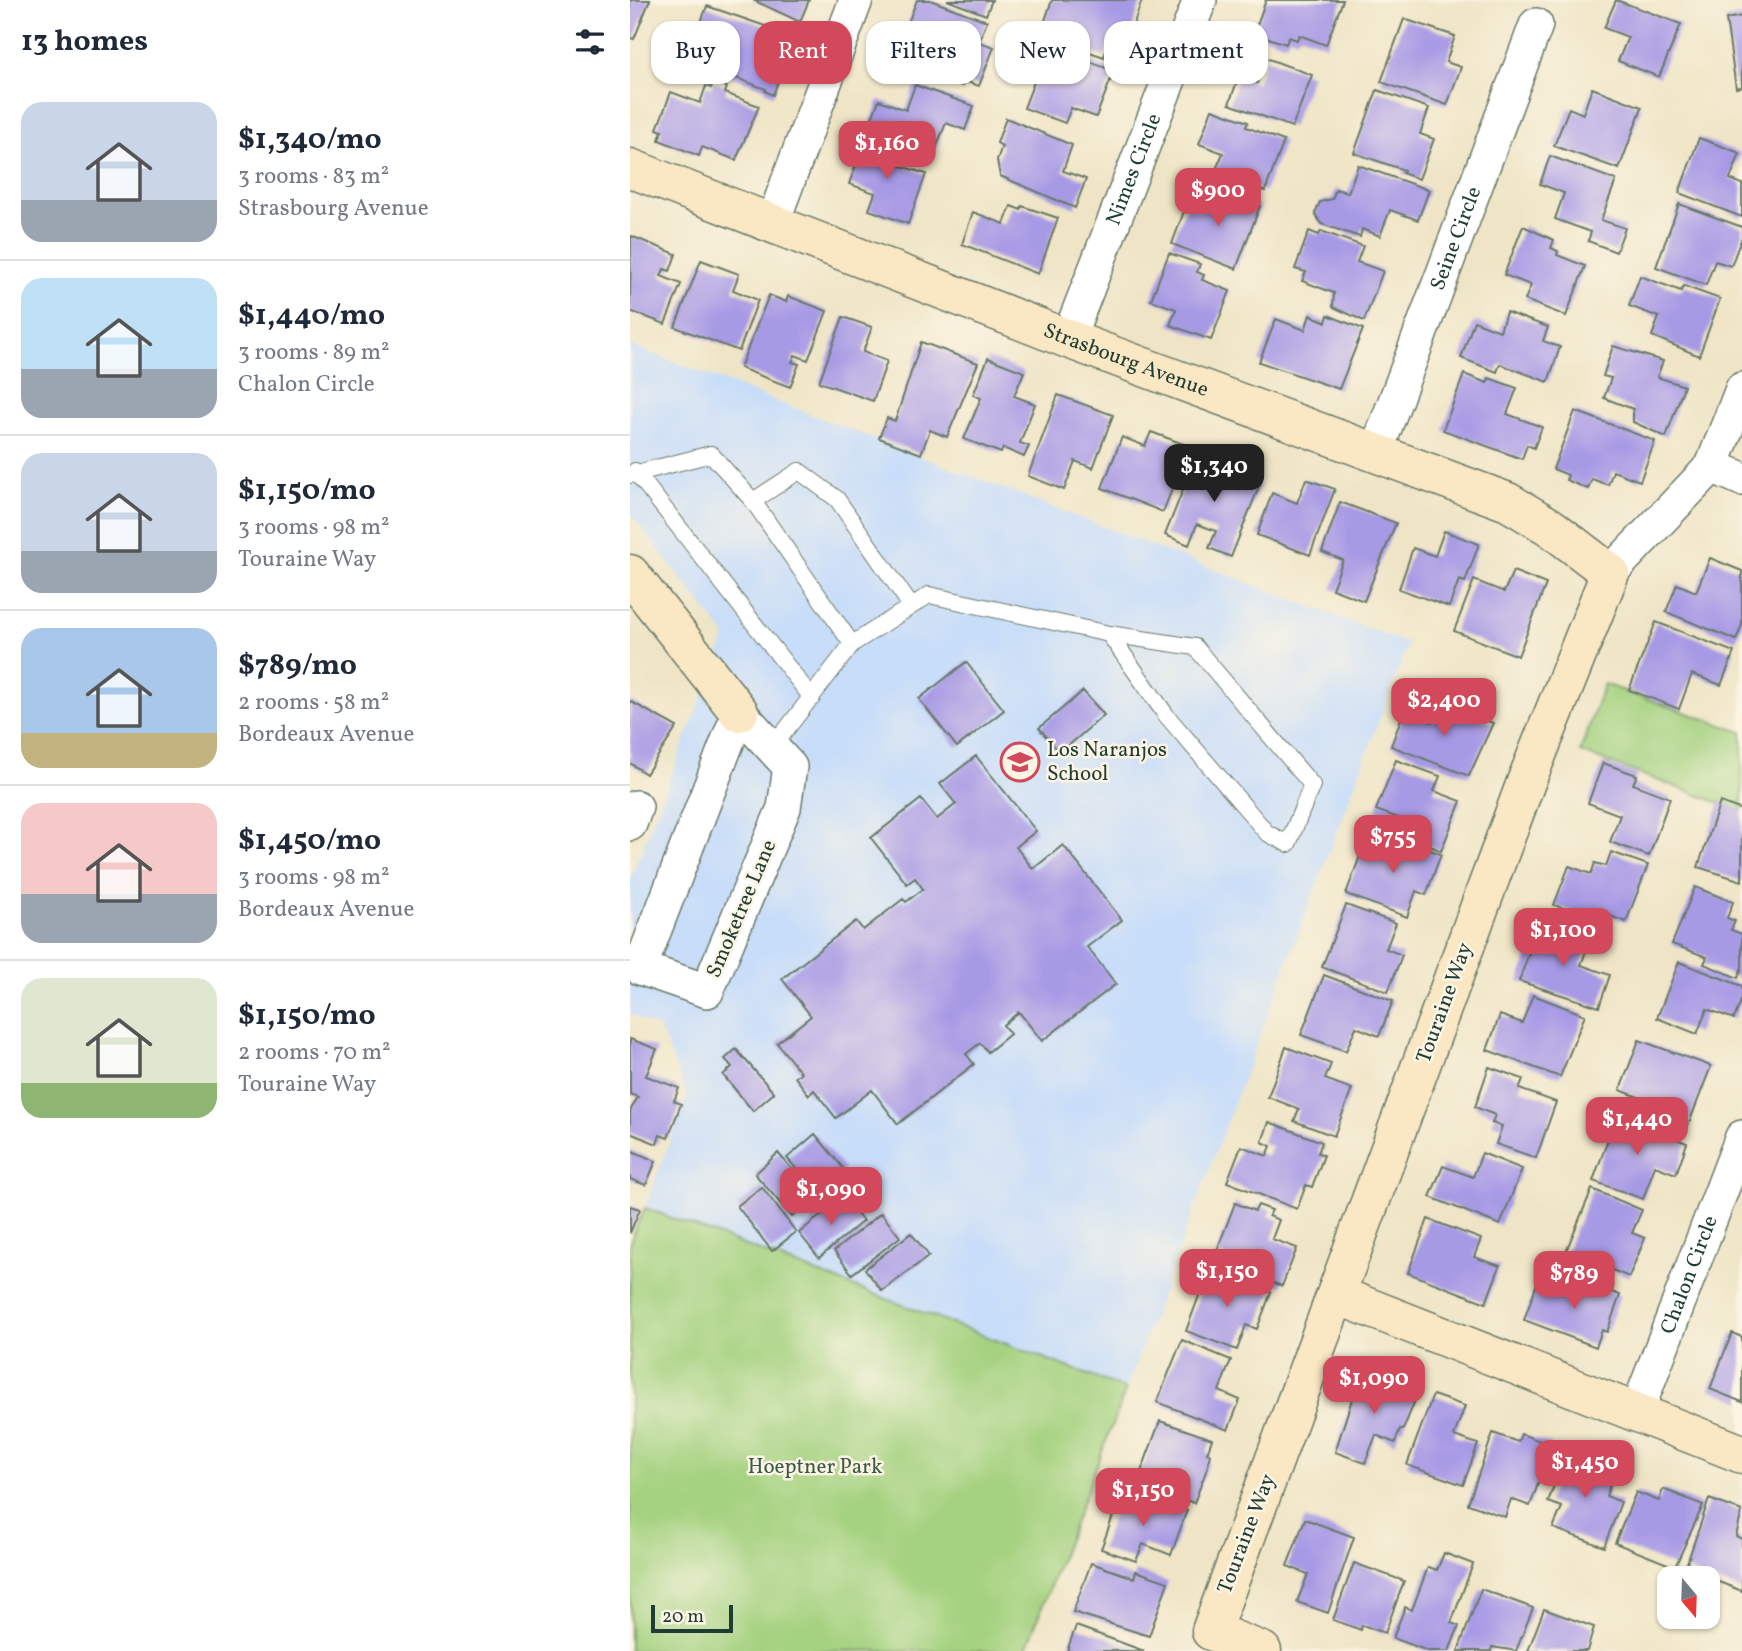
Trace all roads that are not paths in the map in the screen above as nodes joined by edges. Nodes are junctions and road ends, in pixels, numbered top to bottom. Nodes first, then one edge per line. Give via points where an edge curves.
1 (856, 0) edge
2 (1200, 0) edge
3 (1536, 25) dead end
4 (630, 168) edge
5 (772, 224) junction
6 (1068, 339) junction
7 (1742, 390) edge
8 (1376, 452) junction
9 (1712, 466) junction
10 (632, 473) edge
11 (1742, 479) edge
12 (753, 501) junction
13 (1610, 573) junction
14 (630, 574) edge
15 (911, 606) junction
16 (1110, 635) junction
17 (852, 644) junction
18 (812, 698) junction
19 (740, 712) junction
20 (772, 748) junction
21 (1742, 1137) edge
22 (1337, 1295) junction
23 (1636, 1414) junction
24 (1742, 1454) edge
25 (1208, 1641) edge
26 (1262, 1651) edge

1 - 5 street
2 - 6 street, Nimes Circle
3 - 8 street, Seine Circle
4 - 5 street, Strasbourg Avenue
5 - 6 street, Strasbourg Avenue
6 - 8 street, Strasbourg Avenue
7 - 9 street, Touraine Way
8 - 13 street, Strasbourg Avenue via 1508,502
9 - 11 street
9 - 13 street, Touraine Way
10 - 12 lane via 711,454
10 - 18 lane
12 - 15 lane via 799,471 837,499
12 - 17 lane
13 - 22 street, Touraine Way via 1526,782
14 - 19 street, Smoketree Lane
15 - 16 lane via 929,595
15 - 17 lane
16 - 16 lane via 1166,715 1268,833 1288,844 1312,785 1195,647
17 - 18 lane
18 - 20 lane
19 - 20 street, Smoketree Lane
19 - 20 street, Smoketree Lane via 640,968 707,991 784,808 790,767
21 - 23 street, Chalon Circle
22 - 23 street
22 - 25 street, Touraine Way
23 - 24 street
25 - 26 street

